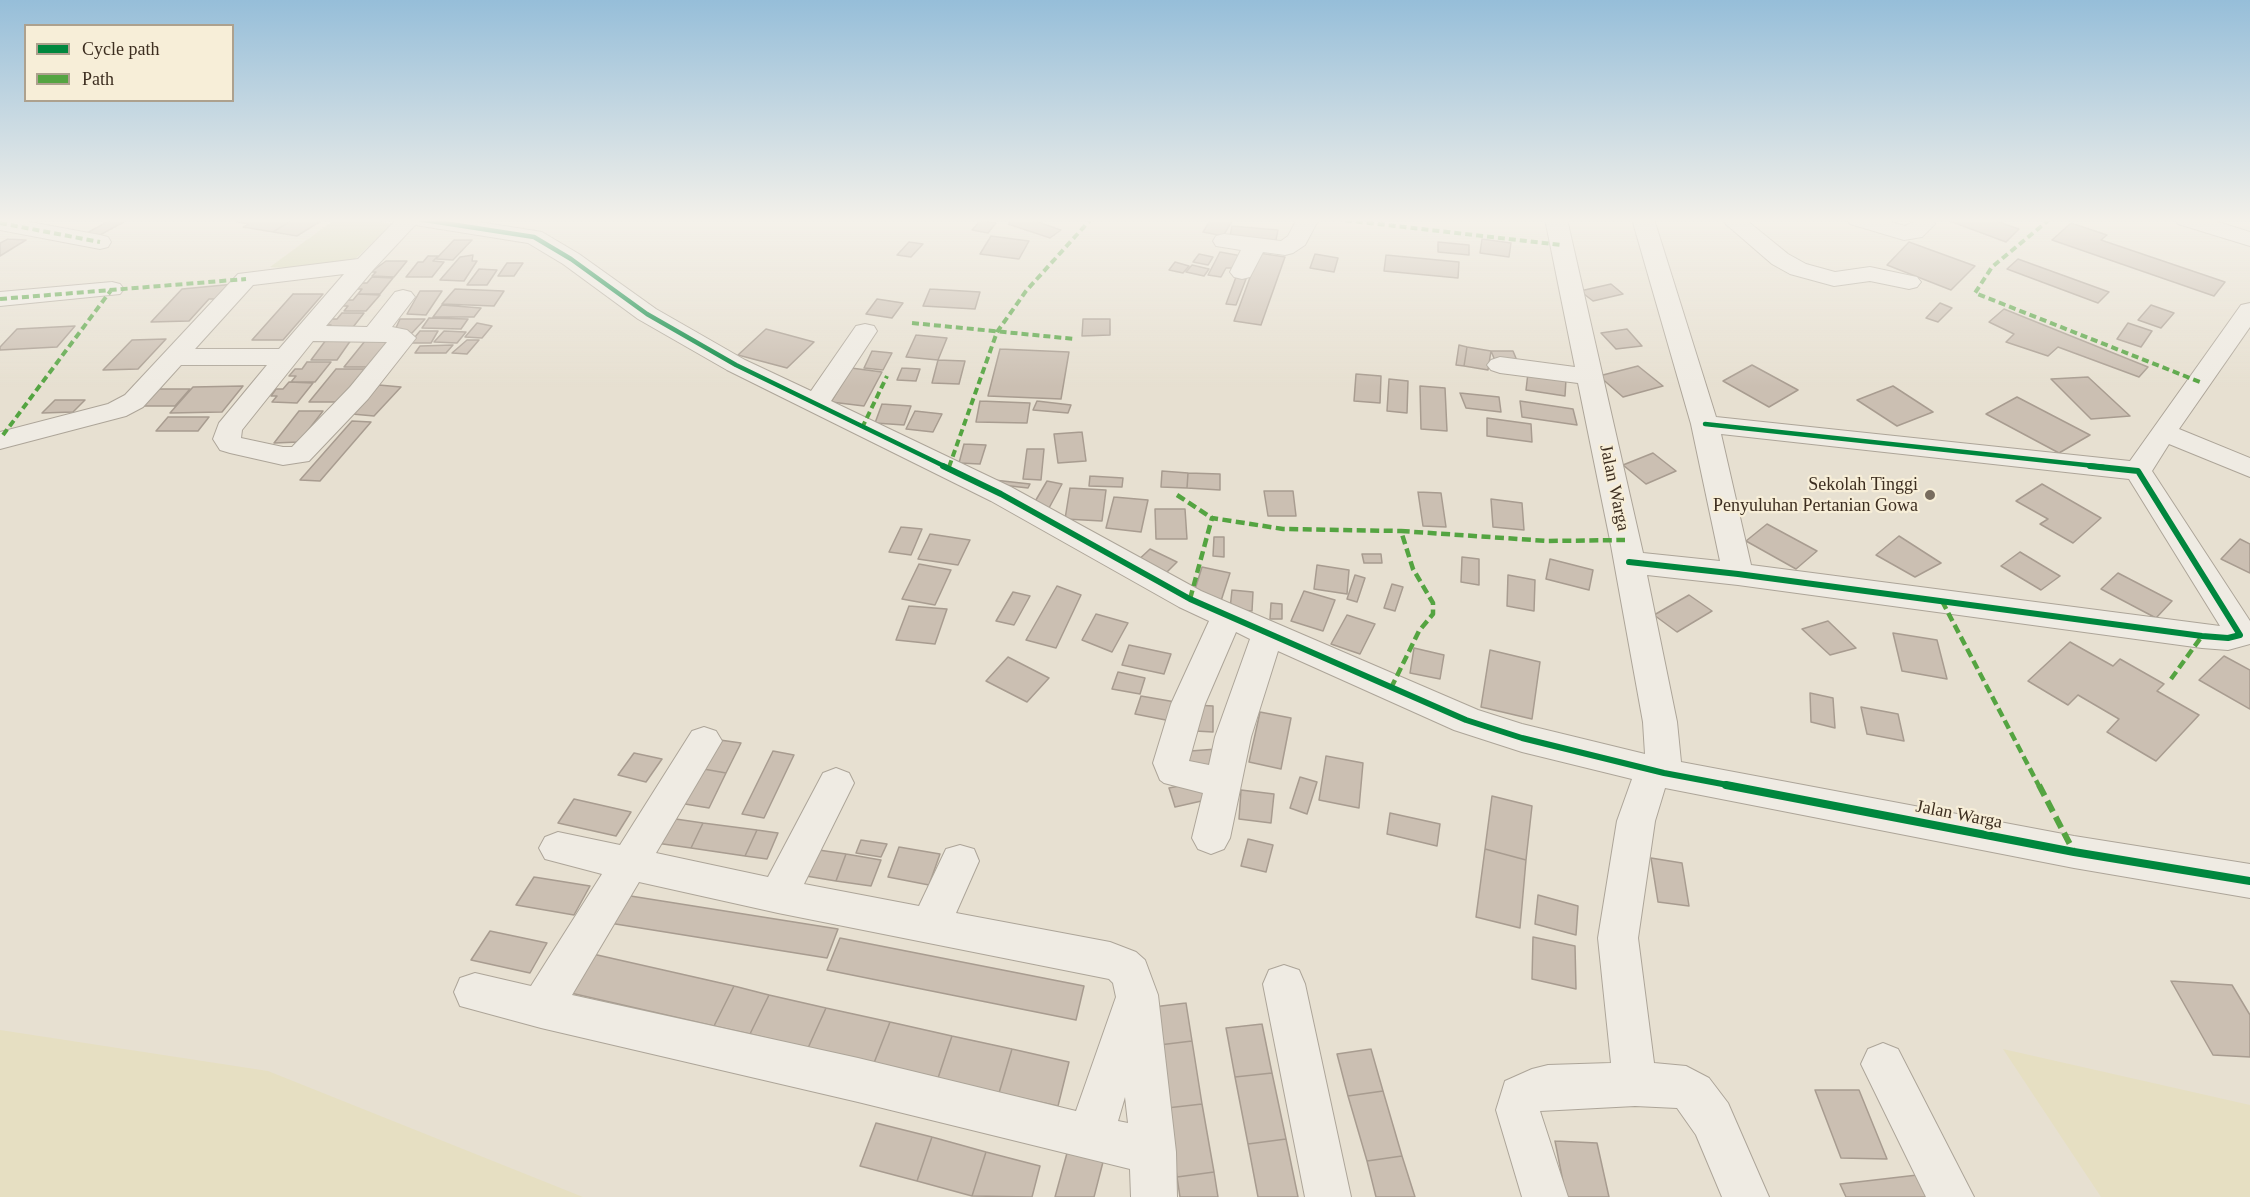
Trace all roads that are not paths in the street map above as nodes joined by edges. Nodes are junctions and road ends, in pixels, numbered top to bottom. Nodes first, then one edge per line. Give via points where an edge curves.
1 (281, 275) edge
2 (357, 275) edge
3 (593, 275) edge
4 (1568, 275) edge
5 (1659, 275) edge
6 (1819, 275) edge
7 (1864, 275) edge
8 (1874, 275) edge
9 (1909, 282) dead end
10 (112, 289) dead end
11 (403, 297) dead end
12 (0, 300) edge
13 (2250, 310) edge
14 (865, 331) dead end
15 (309, 333) junction
16 (374, 335) junction
17 (174, 357) junction
18 (286, 357) junction
19 (1500, 366) dead end
20 (1591, 377) junction
21 (814, 405) junction
22 (1705, 424) junction
23 (2163, 432) junction
24 (0, 441) edge
25 (2250, 468) edge
26 (2138, 471) junction
27 (1629, 562) junction
28 (1737, 574) junction
29 (1227, 617) junction
30 (1268, 633) junction
31 (704, 741) dead end
32 (1658, 772) junction
33 (1223, 782) junction
34 (836, 783) dead end
35 (1211, 838) dead end
36 (558, 848) dead end
37 (960, 861) dead end
38 (632, 862) junction
39 (2250, 881) edge
40 (778, 896) junction
41 (930, 926) junction
42 (1284, 984) dead end
43 (475, 992) dead end
44 (1137, 995) junction
45 (541, 1008) junction
46 (1883, 1064) dead end
47 (1635, 1084) junction
48 (1089, 1137) junction
49 (1153, 1152) junction
50 (1154, 1197) edge
51 (1328, 1197) edge
52 (1545, 1197) edge
53 (1746, 1197) edge
54 (1951, 1197) edge

1 - 17 street via 246,279
2 - 15 street
3 - 21 street via 647,314
4 - 20 street, Jalan Warga
5 - 22 street
6 - 7 street via 1834,279
8 - 9 street
10 - 12 street
11 - 16 street
13 - 23 street
14 - 21 street
15 - 16 street
15 - 18 street
16 - 18 street via 404,338 312,446 299,454 283,456 230,444 229,429
17 - 18 street
17 - 24 street via 126,406
19 - 20 street
20 - 27 street, Jalan Warga
21 - 29 street via 1001,494
22 - 26 street
22 - 28 street
23 - 25 street
23 - 26 street
26 - 28 street via 2239,630 2237,637
27 - 28 street
27 - 32 street, Jalan Warga via 1660,722
29 - 30 street
29 - 33 street via 1188,704 1171,763 1177,773
30 - 32 street via 1466,720
30 - 33 street via 1233,737
31 - 38 street
32 - 39 street, Jalan Warga via 2074,852
32 - 47 street via 1636,820 1618,938
33 - 35 street
34 - 40 street
36 - 38 street
37 - 41 street
38 - 40 street
38 - 45 street
40 - 41 street
41 - 44 street via 1122,965 1130,973
42 - 51 street
43 - 45 street
44 - 48 street
44 - 49 street
45 - 48 street
46 - 54 street
47 - 52 street via 1548,1087 1521,1097 1521,1124
47 - 53 street via 1673,1085 1693,1093 1712,1119
48 - 49 street
49 - 50 street

